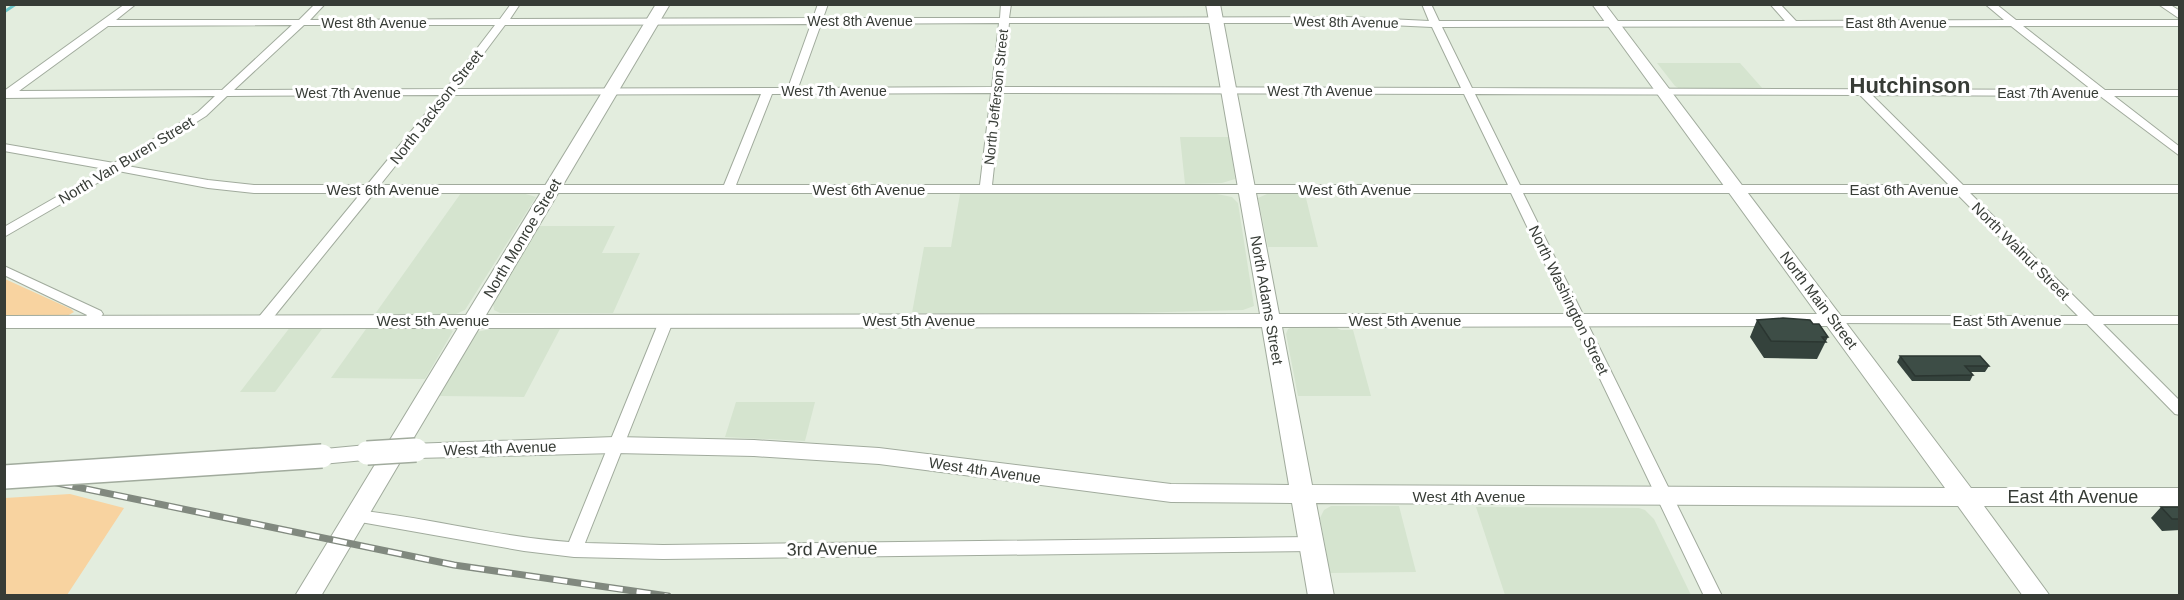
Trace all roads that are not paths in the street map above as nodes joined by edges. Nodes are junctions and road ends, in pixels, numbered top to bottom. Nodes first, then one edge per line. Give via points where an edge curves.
1 (132, 4) edge
2 (321, 4) edge
3 (516, 4) edge
4 (663, 4) edge
5 (823, 4) edge
6 (1006, 4) edge
7 (1426, 4) edge
8 (1598, 4) edge
9 (1774, 4) edge
10 (1989, 4) edge
11 (2162, 4) edge
12 (1215, 12) edge
13 (2180, 16) edge
14 (1005, 20) junction
15 (301, 22) junction
16 (816, 22) junction
17 (107, 23) junction
18 (502, 23) junction
19 (652, 23) junction
20 (1612, 23) junction
21 (1793, 23) junction
22 (2013, 23) junction
23 (2180, 23) edge
24 (1435, 24) junction
25 (997, 90) junction
26 (1229, 91) junction
27 (767, 92) junction
28 (792, 92) junction
29 (1467, 92) junction
30 (1664, 92) junction
31 (1863, 92) junction
32 (224, 93) junction
33 (609, 93) junction
34 (2103, 93) junction
35 (2180, 93) edge
36 (448, 94) junction
37 (5, 95) edge
38 (4, 147) edge
39 (2180, 153) edge
40 (117, 166) junction
41 (370, 189) junction
42 (551, 189) junction
43 (729, 189) junction
44 (986, 189) junction
45 (1246, 189) junction
46 (1514, 189) junction
47 (1737, 189) junction
48 (1959, 189) junction
49 (2180, 189) edge
50 (4, 233) edge
51 (4, 270) edge
52 (667, 319) junction
53 (472, 320) junction
54 (1270, 320) junction
55 (1578, 320) junction
56 (1834, 320) junction
57 (2090, 320) junction
58 (2180, 320) edge
59 (90, 321) junction
60 (263, 321) junction
61 (4, 322) edge
62 (2180, 410) edge
63 (615, 445) junction
64 (4, 477) edge
65 (1303, 495) junction
66 (1665, 497) junction
67 (2180, 497) edge
68 (1966, 498) junction
69 (355, 516) junction
70 (1312, 543) junction
71 (574, 550) junction
72 (307, 596) edge
73 (1322, 596) edge
74 (1713, 596) edge
75 (2038, 596) edge

1 - 17 street
2 - 15 street, North Van Buren Street
3 - 18 street, North Jackson Street
4 - 19 street, North Monroe Street
5 - 16 street
6 - 14 street, North Jefferson Street
7 - 24 street, North Washington Street
8 - 20 street, North Main Street
9 - 21 street
10 - 22 street
11 - 13 street
12 - 14 street, West 8th Avenue
12 - 24 street, West 8th Avenue
12 - 26 street, North Adams Street
14 - 16 street, West 8th Avenue
14 - 25 street, North Jefferson Street
15 - 17 street, West 8th Avenue
15 - 18 street, West 8th Avenue
15 - 32 street, North Van Buren Street
16 - 19 street, West 8th Avenue
16 - 28 street
17 - 37 street
18 - 19 street, West 8th Avenue
18 - 36 street, North Jackson Street
19 - 33 street, North Monroe Street
20 - 21 street, East 8th Avenue
20 - 24 street, West 8th Avenue
20 - 30 street, North Main Street
21 - 22 street, East 8th Avenue
22 - 23 street, East 8th Avenue
22 - 34 street
24 - 29 street, North Washington Street
25 - 26 street, West 7th Avenue
25 - 28 street, West 7th Avenue
25 - 44 street, North Jefferson Street
26 - 29 street, West 7th Avenue
26 - 45 street, North Adams Street
27 - 28 street, West 7th Avenue
27 - 33 street, West 7th Avenue
27 - 43 street
29 - 30 street, West 7th Avenue
29 - 46 street, North Washington Street
30 - 31 street, East 7th Avenue
30 - 47 street, North Main Street
31 - 34 street, East 7th Avenue
31 - 48 street, North Walnut Street
32 - 36 street, West 7th Avenue
32 - 37 street, West 7th Avenue
32 - 40 street, North Van Buren Street via 202,114
33 - 36 street, West 7th Avenue
33 - 42 street, North Monroe Street
34 - 35 street, East 7th Avenue
34 - 39 street
36 - 41 street, North Jackson Street
38 - 40 street, West 6th Avenue
40 - 41 street, West 6th Avenue via 241,189
40 - 50 street, North Van Buren Street
41 - 42 street, West 6th Avenue
41 - 60 street, North Jackson Street
42 - 43 street, West 6th Avenue
42 - 53 street, North Monroe Street
43 - 44 street, West 6th Avenue
44 - 45 street, West 6th Avenue
45 - 46 street, West 6th Avenue
45 - 54 street, North Adams Street
46 - 47 street, West 6th Avenue
46 - 55 street, North Washington Street
47 - 48 street, East 6th Avenue
47 - 56 street, North Main Street
48 - 49 street, East 6th Avenue
48 - 57 street, North Walnut Street
51 - 59 street via 96,314
52 - 53 street, West 5th Avenue
52 - 54 street, West 5th Avenue
52 - 63 street
53 - 60 street, West 5th Avenue
53 - 69 street, North Monroe Street
54 - 55 street, West 5th Avenue
54 - 65 street, North Adams Street
55 - 56 street, West 5th Avenue
55 - 66 street, North Washington Street
56 - 57 street, East 5th Avenue
56 - 68 street, North Main Street
57 - 58 street, East 5th Avenue
57 - 62 street, North Walnut Street
59 - 60 street, West 5th Avenue
59 - 61 street, West 5th Avenue
63 - 64 street, West 4th Avenue, bridge via 416,450
63 - 65 street, West 4th Avenue via 879,456 1171,493
63 - 71 street
65 - 66 street, West 4th Avenue
65 - 70 street, North Adams Street
66 - 68 street, West 4th Avenue
66 - 74 street, North Washington Street
67 - 68 street, East 4th Avenue
68 - 75 street, North Main Street
69 - 71 street, 3rd Avenue
69 - 72 street, North Monroe Street
70 - 71 street, 3rd Avenue
70 - 73 street, North Adams Street

